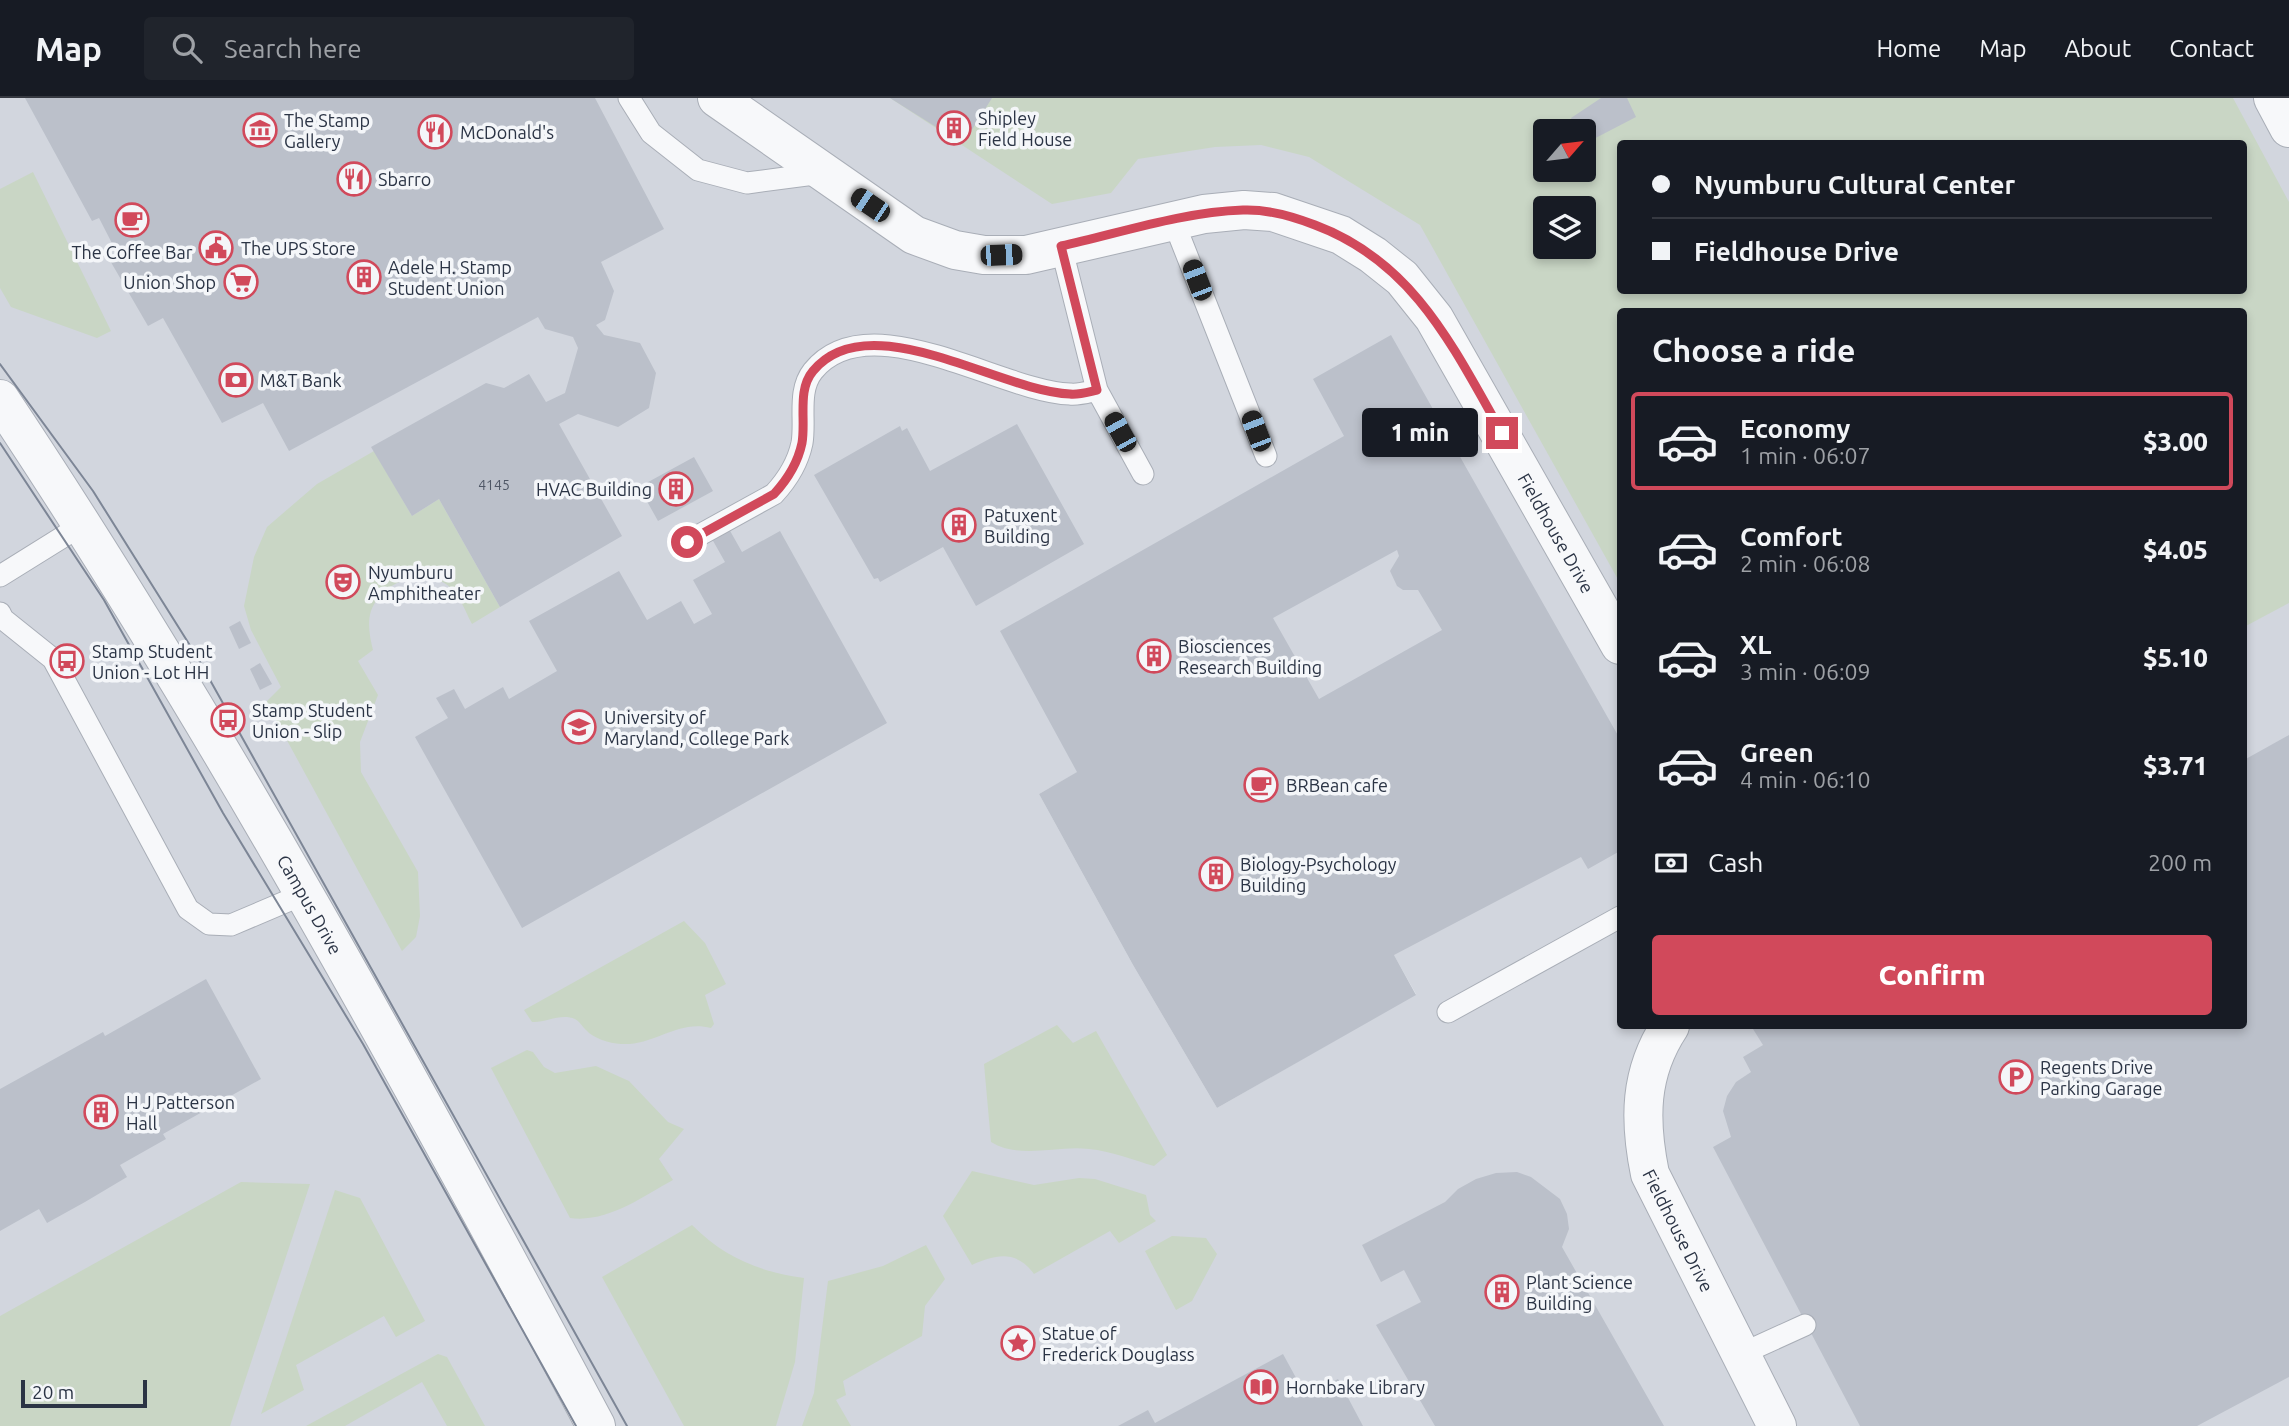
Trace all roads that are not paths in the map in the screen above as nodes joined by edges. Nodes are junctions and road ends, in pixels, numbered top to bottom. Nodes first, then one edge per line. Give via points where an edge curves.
1 (629, 98) edge
2 (717, 98) edge
3 (2273, 98) edge
4 (2289, 128) edge
5 (824, 173) junction
6 (1173, 220) junction
7 (1061, 246) junction
8 (1097, 390) junction
9 (0, 399) edge
10 (1265, 456) dead end
11 (1143, 474) dead end
12 (82, 525) junction
13 (687, 542) dead end
14 (0, 576) edge
15 (0, 613) edge
16 (1617, 640) edge
17 (304, 894) junction
18 (1617, 919) edge
19 (1448, 1012) dead end
20 (1668, 1029) edge
21 (1805, 1325) dead end
22 (1739, 1355) junction
23 (596, 1426) edge
24 (1777, 1426) edge

1 - 5 lane via 651,133 698,170 747,183
2 - 5 street, Fieldhouse Drive
3 - 4 street
5 - 7 street, Fieldhouse Drive via 914,235 955,250 1026,255
6 - 7 street, Fieldhouse Drive
6 - 10 lane
6 - 16 street, Fieldhouse Drive via 1244,210 1273,212 1341,235 1402,278 1462,363
7 - 8 lane
8 - 11 lane
8 - 13 lane via 1072,395 1045,391 897,347 849,347 827,357 811,373 805,388 802,442 785,483 774,494
9 - 12 street, Campus Drive
12 - 14 lane
12 - 17 street, Campus Drive
15 - 17 lane via 52,659 188,909 209,924 232,925
17 - 23 street, Campus Drive
18 - 19 lane
20 - 22 street, Fieldhouse Drive via 1647,1071 1641,1103 1650,1174
21 - 22 lane
22 - 24 street, Fieldhouse Drive

